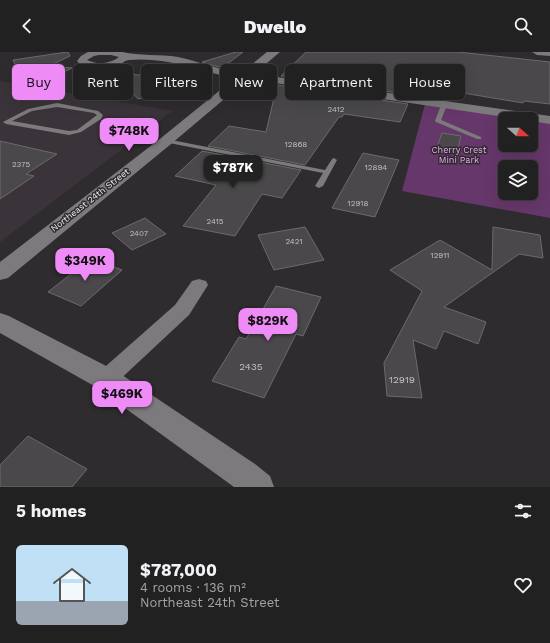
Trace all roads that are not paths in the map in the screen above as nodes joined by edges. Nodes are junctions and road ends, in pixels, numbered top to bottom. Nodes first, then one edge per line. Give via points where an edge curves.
1 (274, 52) edge
2 (537, 52) edge
3 (550, 53) edge
4 (124, 58) dead end
5 (259, 64) edge
6 (220, 72) edge
7 (277, 81) edge
8 (220, 96) edge
9 (444, 105) junction
10 (550, 120) edge
11 (3, 123) edge
12 (479, 138) dead end
13 (166, 141) junction
14 (334, 160) dead end
15 (326, 172) junction
16 (318, 186) dead end
17 (0, 273) edge
18 (199, 285) dead end
19 (0, 322) edge
20 (106, 379) junction
21 (258, 487) edge

1 - 5 street, Northeast 24th Street
2 - 3 street
4 - 6 street via 178,60
7 - 9 street
8 - 13 street, Northeast 24th Street
9 - 10 street
9 - 12 lane via 438,121
11 - 11 lane via 27,110 45,106 88,110 100,115 79,131 69,133
13 - 15 lane
13 - 17 street, Northeast 24th Street
14 - 15 lane
15 - 16 lane
18 - 20 street via 182,310
19 - 20 street
20 - 21 street

